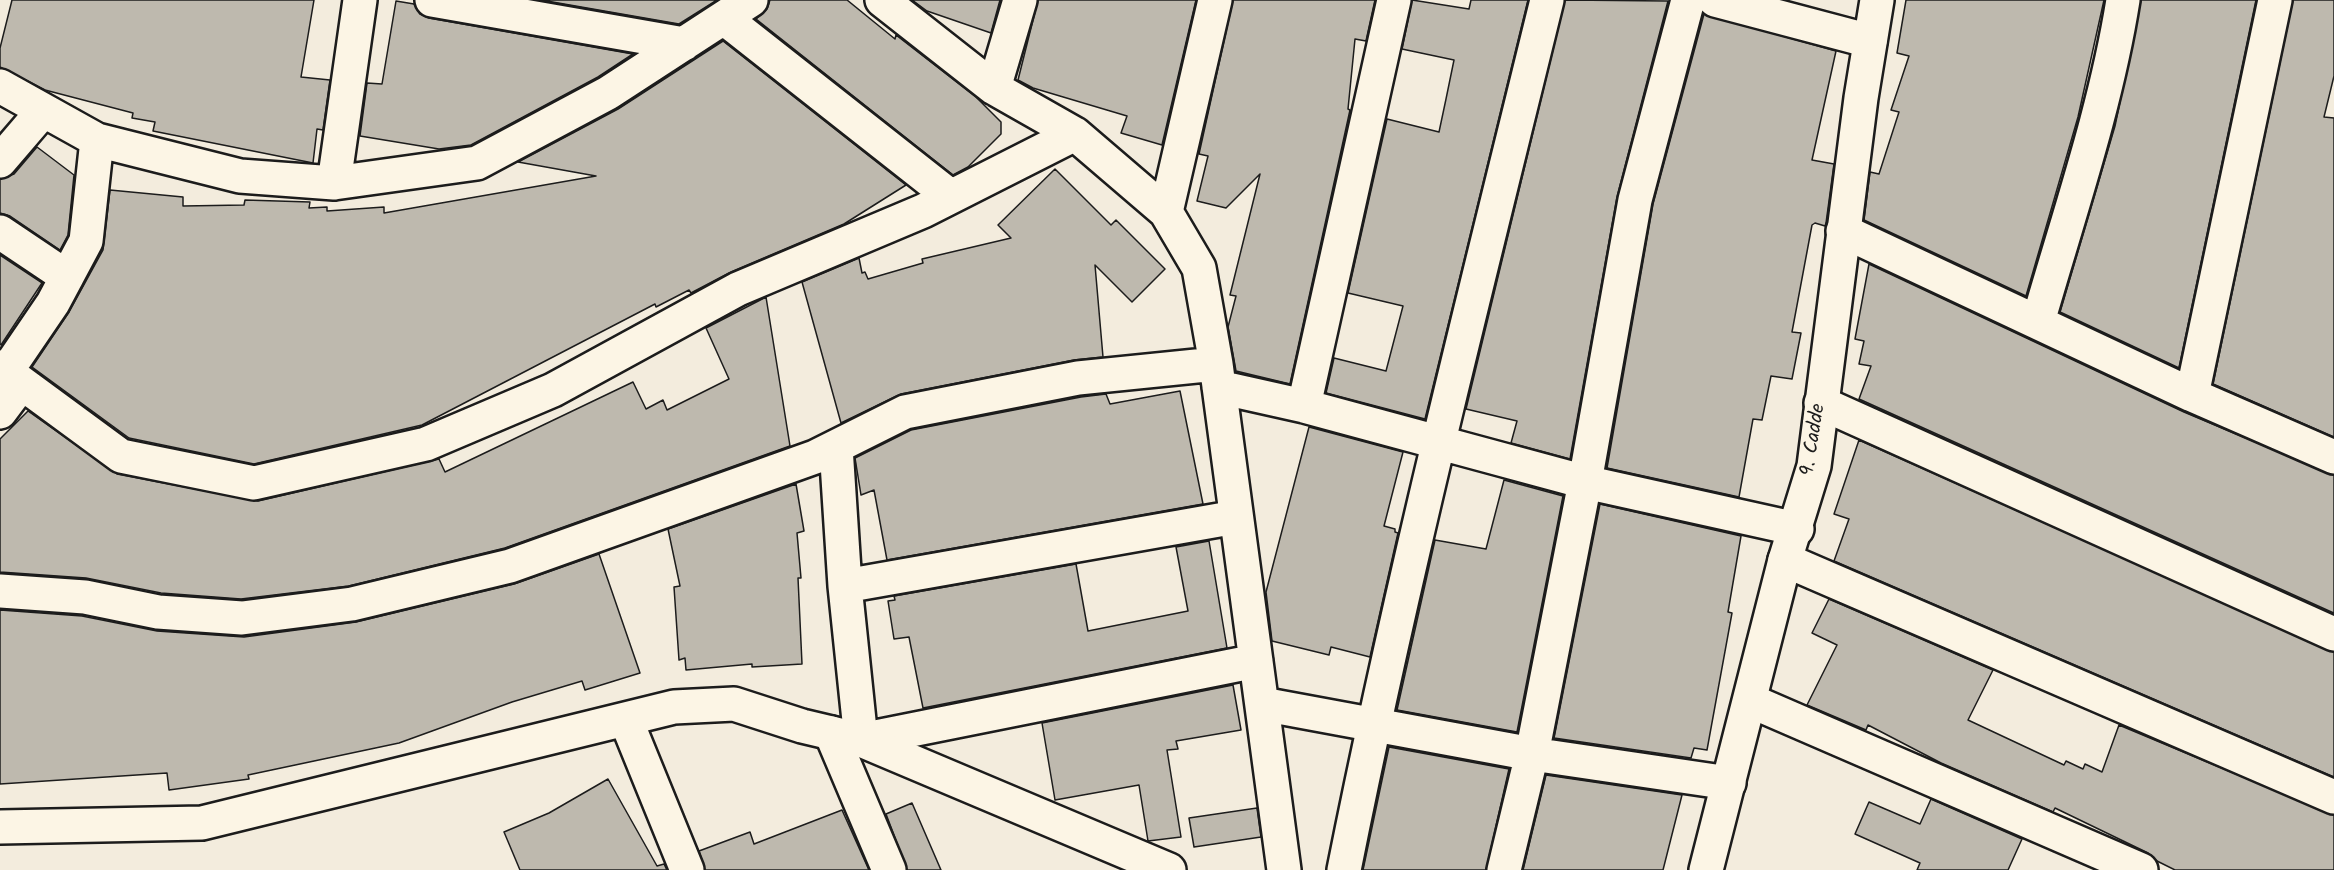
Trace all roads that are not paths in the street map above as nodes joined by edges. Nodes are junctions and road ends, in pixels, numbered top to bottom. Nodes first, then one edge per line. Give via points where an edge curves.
1 (360, 0) edge
2 (432, 0) edge
3 (751, 0) edge
4 (882, 0) edge
5 (1020, 0) edge
6 (1215, 0) edge
7 (1394, 0) edge
8 (1546, 0) edge
9 (1688, 0) edge
10 (1715, 0) edge
11 (1877, 0) edge
12 (2123, 0) edge
13 (2276, 0) edge
14 (724, 18) junction
15 (1870, 41) junction
16 (684, 44) junction
17 (0, 86) edge
18 (994, 88) junction
19 (42, 112) junction
20 (1075, 134) junction
21 (97, 140) junction
22 (0, 161) edge
23 (333, 183) junction
24 (950, 196) junction
25 (1166, 212) junction
26 (1843, 231) junction
27 (0, 232) edge
28 (67, 277) junction
29 (2038, 322) junction
30 (9, 374) edge
31 (1217, 376) junction
32 (2192, 395) junction
33 (1821, 403) junction
34 (1304, 406) junction
35 (0, 412) edge
36 (1439, 442) junction
37 (836, 447) junction
38 (2334, 458) edge
39 (1585, 482) junction
40 (1236, 517) junction
41 (1797, 529) junction
42 (1785, 560) junction
43 (845, 586) junction
44 (0, 591) edge
45 (2334, 634) edge
46 (1256, 661) junction
47 (1751, 701) junction
48 (1262, 704) junction
49 (626, 720) junction
50 (1373, 724) junction
51 (846, 736) junction
52 (1532, 754) junction
53 (1729, 783) junction
54 (2334, 797) edge
55 (0, 827) edge
56 (687, 870) edge
57 (889, 870) edge
58 (1169, 870) edge
59 (1284, 870) edge
60 (1344, 870) edge
61 (1504, 870) edge
62 (1706, 870) edge
63 (2141, 870) edge

1 - 23 street
2 - 16 street
3 - 14 street
4 - 18 street
5 - 18 street
6 - 25 street
7 - 34 street
8 - 36 street
9 - 39 street via 1635,200
10 - 15 street
11 - 15 street, 9. Cadde
12 - 29 street via 2086,158
13 - 32 street
14 - 16 street
14 - 24 street
15 - 26 street, 9. Cadde
16 - 23 street via 608,93 477,163
17 - 19 street
18 - 20 street
19 - 21 street
19 - 22 street
20 - 24 street
20 - 25 street
21 - 23 street via 240,176
21 - 28 street via 86,241
24 - 30 street via 738,289 553,390 426,444 254,483 121,456
25 - 31 street via 1199,268
26 - 29 street
26 - 33 street, 9. Cadde
27 - 28 street
28 - 30 street
29 - 32 street
30 - 35 street
31 - 34 street
31 - 37 street via 1078,378 905,412
31 - 40 street
32 - 38 street
33 - 41 street, 9. Cadde via 1814,466
33 - 45 street
34 - 36 street
36 - 39 street
36 - 50 street
37 - 43 street
37 - 44 street via 510,566 352,604 242,618 158,612 85,597
39 - 41 street
39 - 52 street
40 - 43 street
40 - 46 street
41 - 42 street, 9. Cadde
42 - 47 street, 9. Cadde
42 - 54 street
43 - 51 street
46 - 48 street
46 - 51 street
47 - 53 street, 9. Cadde
47 - 63 street
48 - 50 street
48 - 59 street
49 - 51 street via 674,706 734,704
49 - 55 street via 202,823
49 - 56 street
50 - 52 street
50 - 60 street
51 - 57 street
51 - 58 street
52 - 53 street
52 - 61 street
53 - 62 street, 9. Cadde

